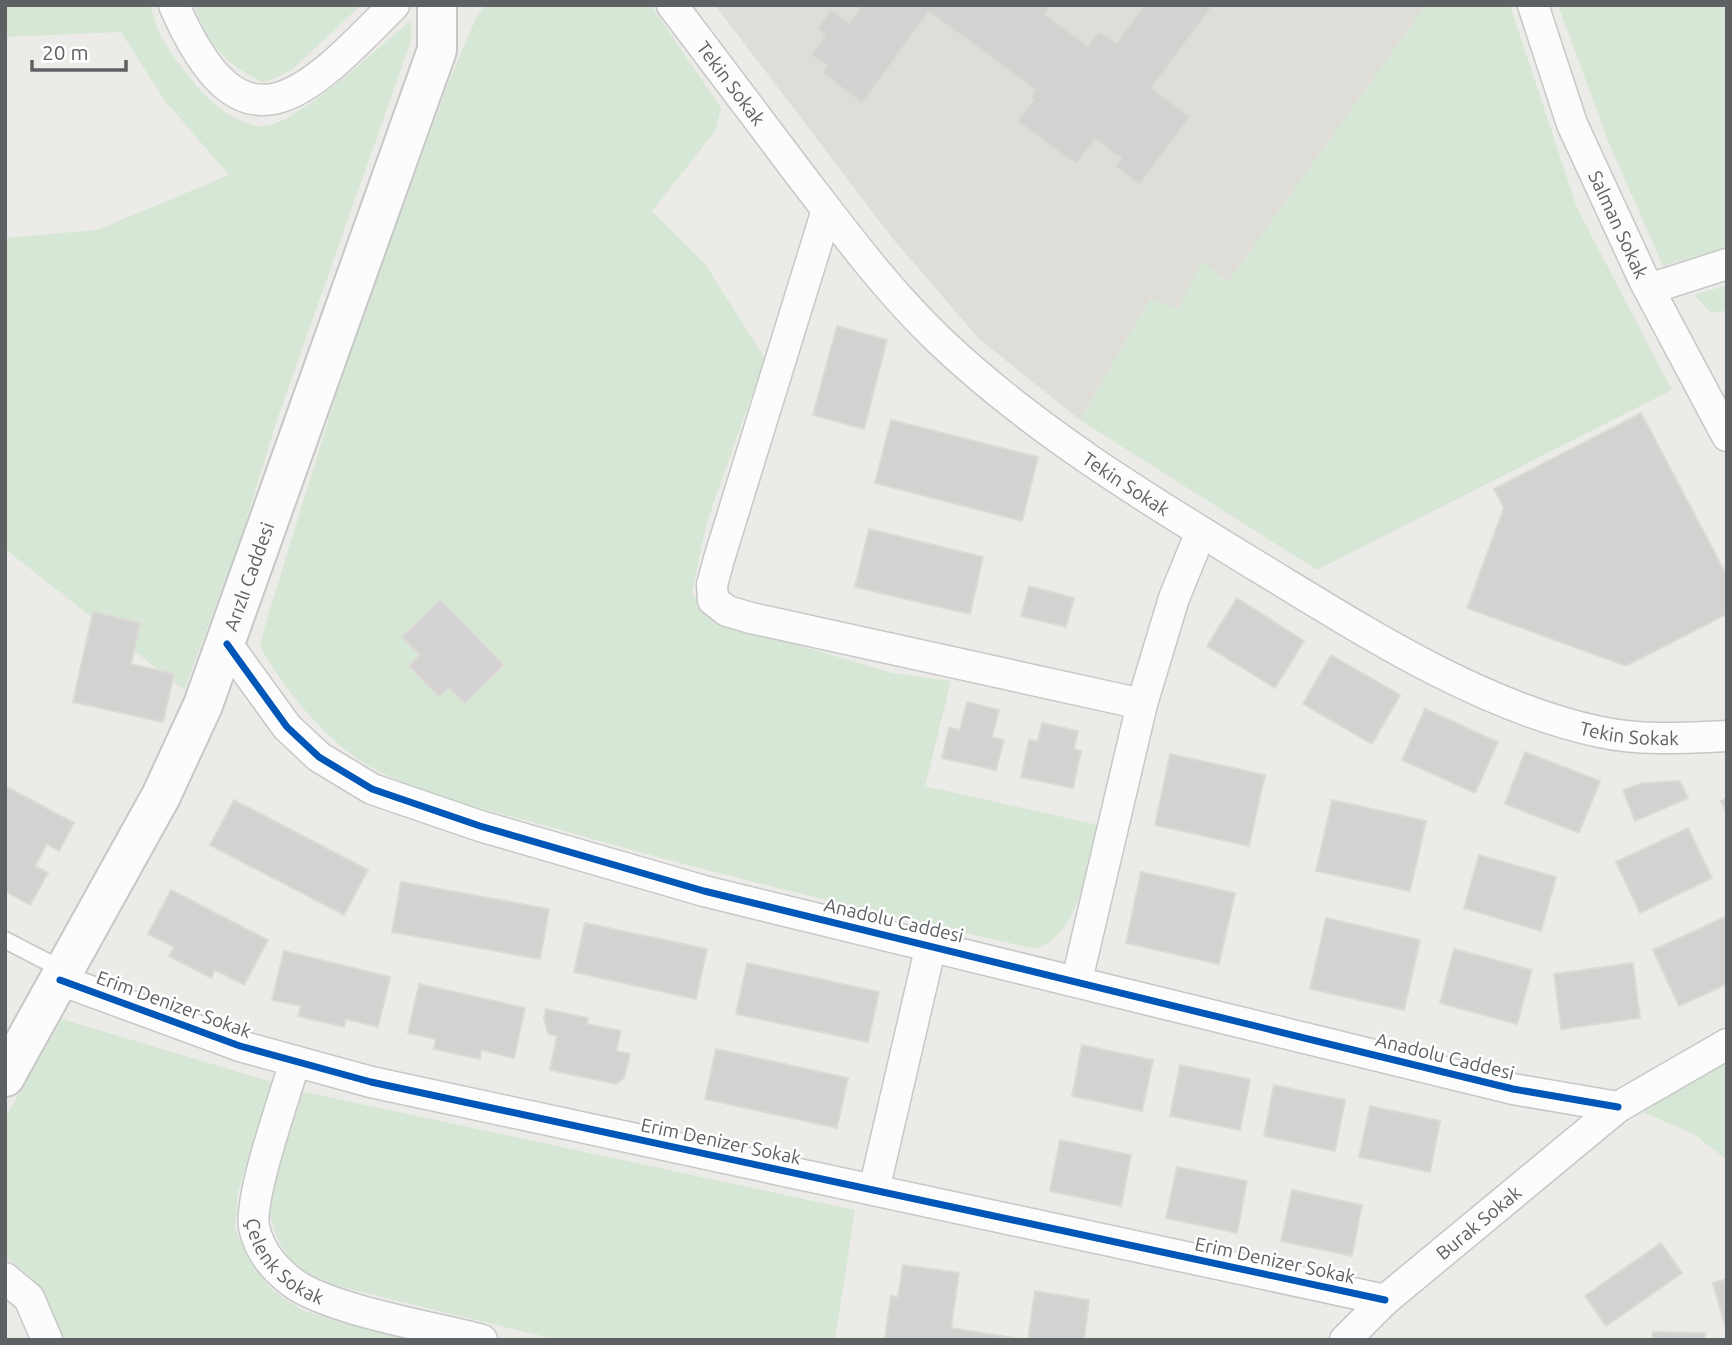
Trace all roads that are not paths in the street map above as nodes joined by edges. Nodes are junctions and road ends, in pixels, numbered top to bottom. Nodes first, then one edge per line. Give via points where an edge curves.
1 (174, 5) edge
2 (394, 5) edge
3 (437, 5) edge
4 (455, 5) edge
5 (672, 5) edge
6 (1532, 5) edge
7 (437, 50) junction
8 (827, 210) junction
9 (1727, 264) edge
10 (1649, 289) junction
11 (1727, 436) edge
12 (1201, 532) junction
13 (227, 644) junction
14 (1142, 704) junction
15 (1727, 736) edge
16 (5, 940) edge
17 (932, 945) junction
18 (63, 975) junction
19 (1077, 980) junction
20 (1727, 1044) edge
21 (295, 1061) junction
22 (5, 1077) edge
23 (1618, 1107) junction
24 (874, 1190) junction
25 (5, 1278) edge
26 (1385, 1300) junction
27 (47, 1340) edge
28 (482, 1340) edge
29 (1345, 1340) edge

1 - 2 street via 190,42 213,75 235,93 256,102 283,99 310,83
3 - 7 street, Arızlı Caddesi
4 - 7 street
5 - 8 street, Tekin Sokak
6 - 10 street, Salman Sokak via 1572,124
7 - 13 street, Arızlı Caddesi
8 - 12 street, Tekin Sokak via 938,339 990,384 1052,433
8 - 14 street via 719,559 713,600 727,611 751,618
9 - 10 street
10 - 11 street, Salman Sokak
12 - 14 street via 1174,598
12 - 15 street, Tekin Sokak via 1440,671 1525,708 1602,732 1662,739
13 - 17 street, Anadolu Caddesi via 287,727 319,757 372,789 480,826 704,891
13 - 18 street, Arızlı Caddesi via 161,796
14 - 19 street
16 - 18 lane
17 - 19 street, Anadolu Caddesi
17 - 24 street
18 - 21 street, Erim Denizer Sokak via 240,1046
18 - 22 street, Arızlı Caddesi
19 - 23 street, Anadolu Caddesi via 1513,1089
20 - 23 street
21 - 24 street, Erim Denizer Sokak via 371,1082
21 - 28 street, Çelenk Sokak via 257,1194 254,1225 264,1254 293,1283 329,1300
23 - 26 street, Burak Sokak
24 - 26 street, Erim Denizer Sokak
25 - 27 street via 29,1298
26 - 29 street, Burak Sokak

